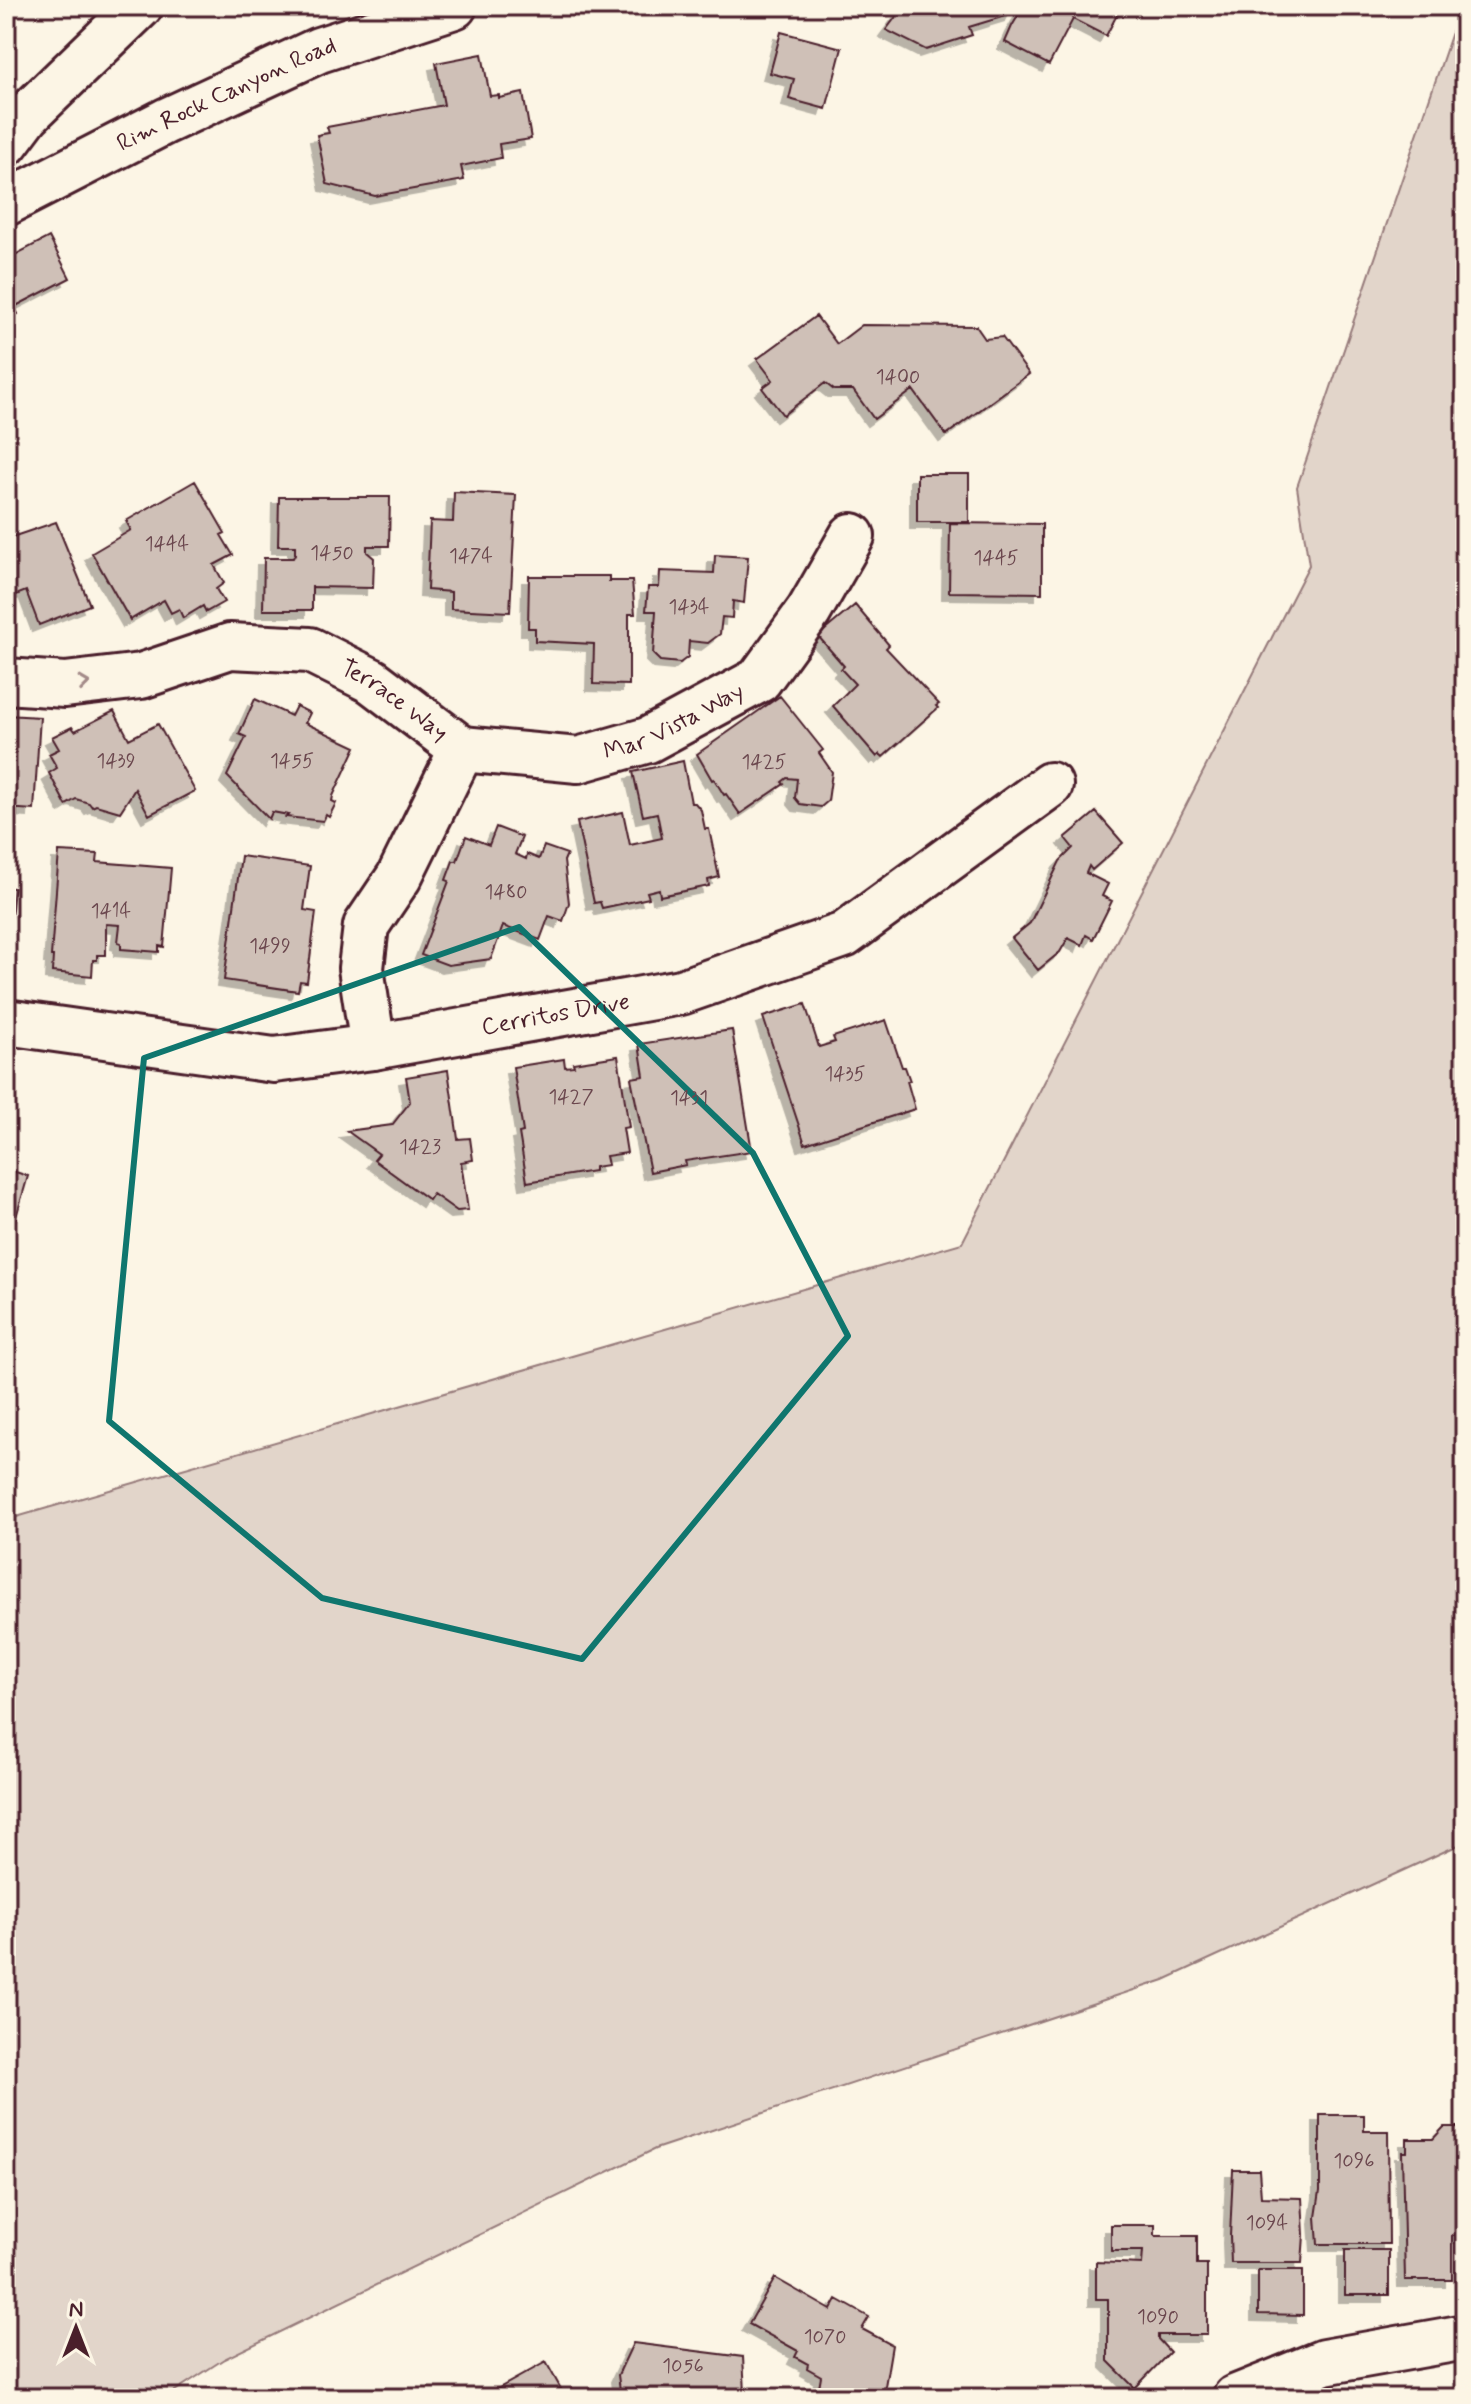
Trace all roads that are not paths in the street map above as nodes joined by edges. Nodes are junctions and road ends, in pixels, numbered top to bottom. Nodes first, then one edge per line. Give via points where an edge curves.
1 (140, 6) edge
2 (454, 6) edge
3 (6, 143) edge
4 (6, 203) edge
5 (852, 536) dead end
6 (6, 681) edge
7 (462, 749) junction
8 (1050, 785) dead end
9 (6, 1022) edge
10 (373, 1047) junction
11 (1465, 2337) edge
12 (1235, 2398) edge

1 - 3 street via 27,115
2 - 4 street, Rim Rock Canyon Road via 319,50
5 - 7 street, Mar Vista Way via 809,611 759,680 745,688 648,740 578,760
6 -> 7 street, Terrace Way via 65,685 141,676 230,646 310,650 372,681
7 - 10 street, Terrace Way via 399,877 366,926 361,968
8 - 10 street, Cerritos Drive via 844,935 681,992
9 - 10 street, Cerritos Drive via 274,1060
11 - 12 street via 1324,2362

